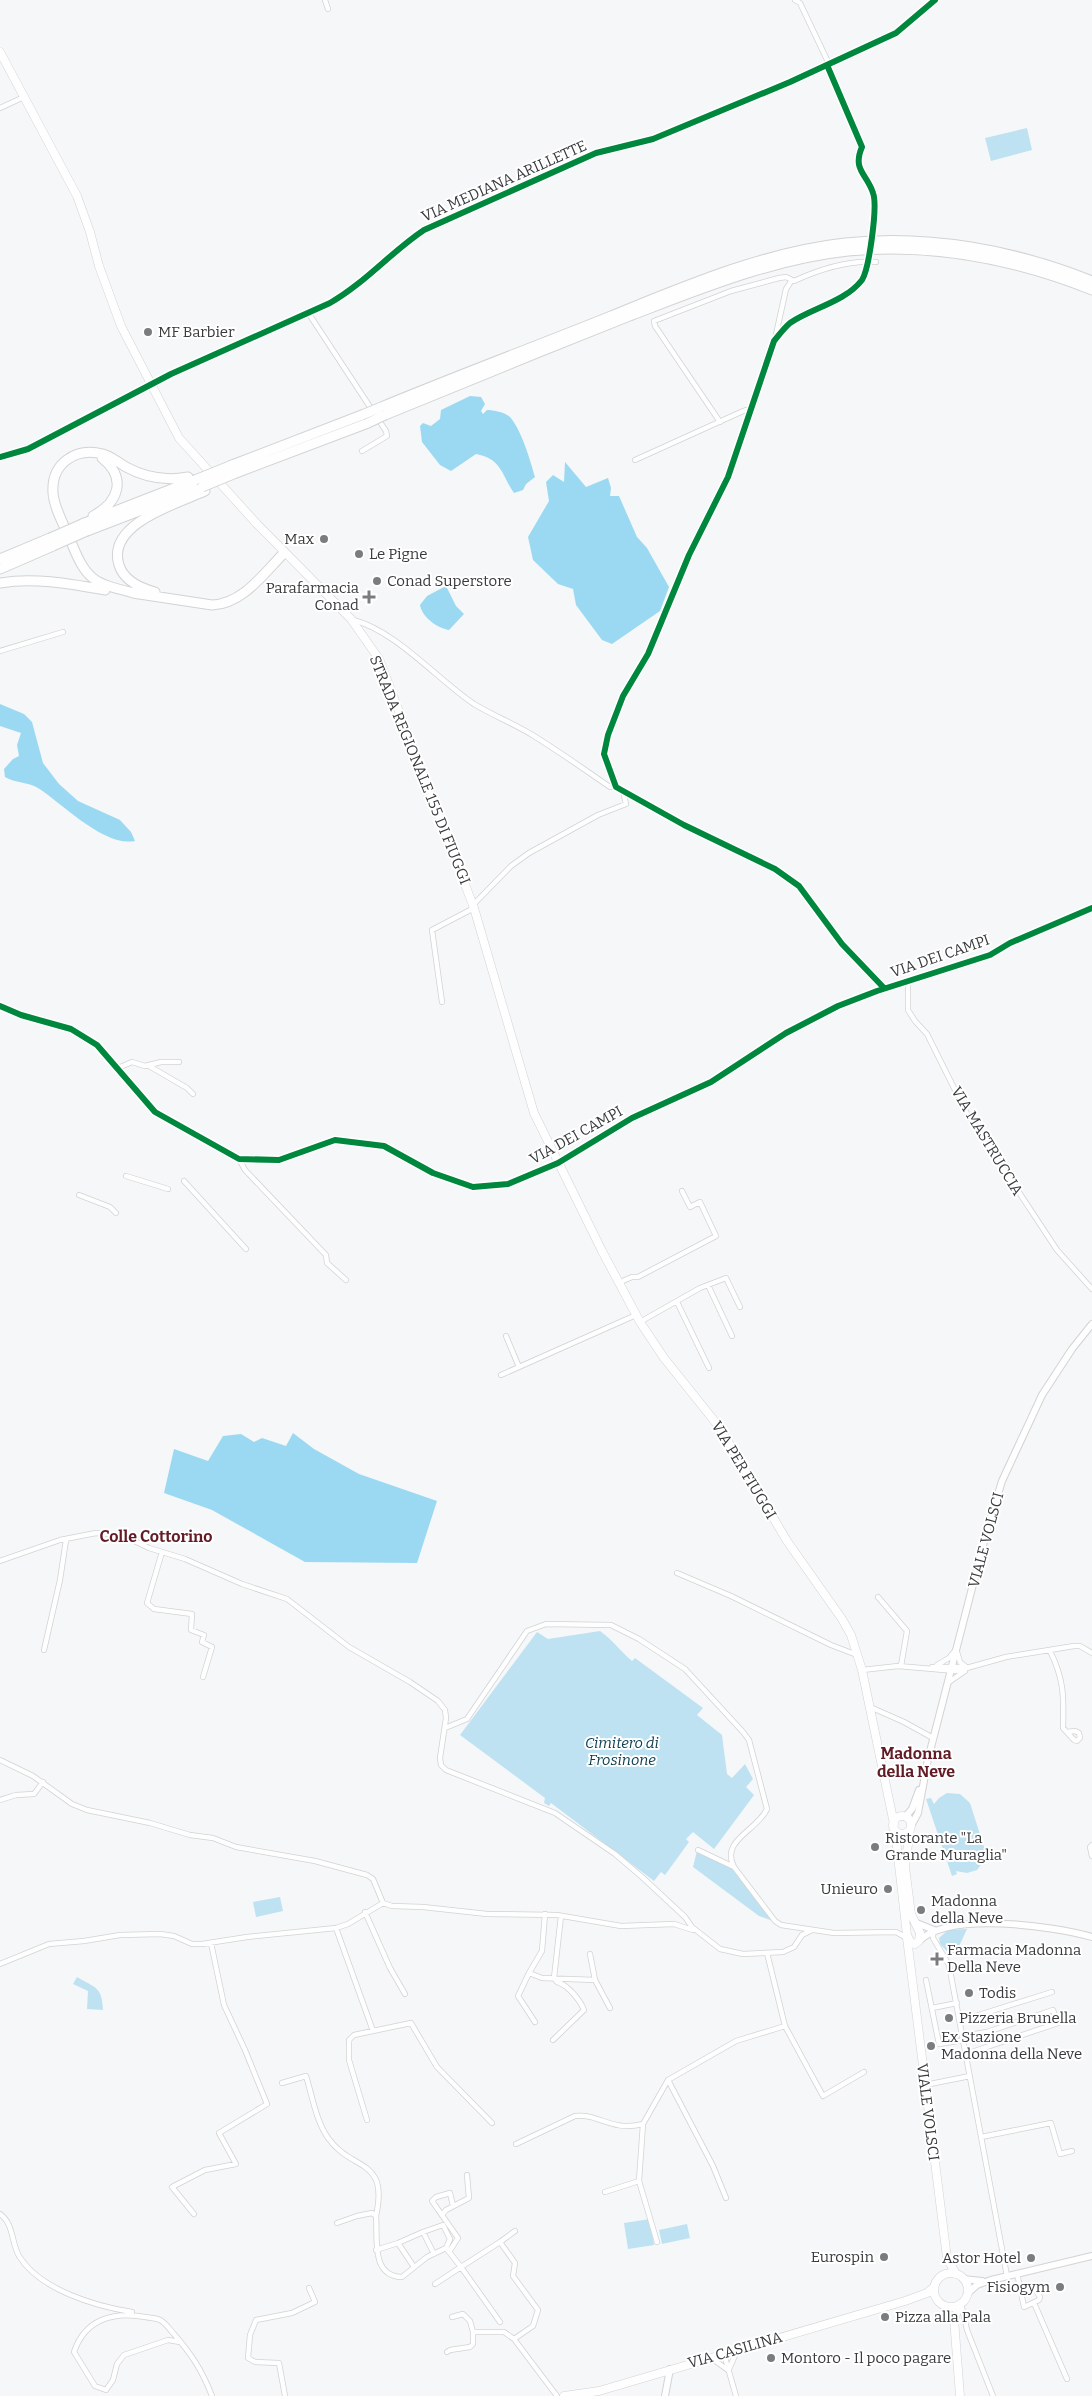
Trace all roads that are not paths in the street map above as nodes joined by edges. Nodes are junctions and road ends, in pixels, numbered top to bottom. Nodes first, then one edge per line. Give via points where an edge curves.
1 (325, 0) edge
2 (795, 0) edge
3 (935, 0) edge
4 (328, 9) dead end
5 (0, 52) edge
6 (828, 64) junction
7 (24, 97) junction
8 (0, 108) edge
9 (876, 262) dead end
10 (792, 280) junction
11 (1092, 281) edge
12 (1092, 290) edge
13 (309, 314) junction
14 (774, 341) junction
15 (151, 385) junction
16 (382, 412) junction
17 (751, 412) junction
18 (720, 422) junction
19 (362, 451) dead end
20 (98, 454) junction
21 (0, 457) edge
22 (635, 460) dead end
23 (220, 474) junction
24 (197, 484) junction
25 (85, 528) junction
26 (52, 542) junction
27 (284, 553) junction
28 (0, 559) edge
29 (0, 569) edge
30 (1, 583) edge
31 (138, 594) junction
32 (191, 602) junction
33 (351, 619) junction
34 (63, 632) dead end
35 (0, 651) edge
36 (616, 787) junction
37 (623, 791) junction
38 (474, 907) junction
39 (1092, 908) edge
40 (908, 982) junction
41 (884, 988) junction
42 (442, 1002) dead end
43 (0, 1006) edge
44 (179, 1062) dead end
45 (149, 1066) junction
46 (118, 1068) junction
47 (193, 1094) dead end
48 (240, 1159) junction
49 (558, 1163) junction
50 (126, 1176) dead end
51 (184, 1181) dead end
52 (168, 1189) dead end
53 (682, 1191) dead end
54 (79, 1195) dead end
55 (116, 1213) dead end
56 (246, 1249) dead end
57 (346, 1280) dead end
58 (618, 1283) junction
59 (708, 1285) junction
60 (1092, 1289) edge
61 (677, 1302) junction
62 (740, 1307) dead end
63 (638, 1319) junction
64 (1092, 1324) edge
65 (506, 1336) dead end
66 (732, 1336) dead end
67 (520, 1367) junction
68 (710, 1368) dead end
69 (500, 1375) dead end
70 (66, 1540) junction
71 (162, 1552) junction
72 (0, 1561) edge
73 (677, 1572) dead end
74 (878, 1597) dead end
75 (957, 1648) junction
76 (44, 1650) dead end
77 (1050, 1651) junction
78 (1092, 1653) edge
79 (857, 1655) junction
80 (900, 1666) junction
81 (936, 1666) junction
82 (966, 1667) junction
83 (973, 1667) junction
84 (928, 1668) junction
85 (951, 1669) junction
86 (862, 1670) junction
87 (942, 1670) junction
88 (203, 1677) dead end
89 (948, 1684) junction
90 (870, 1707) junction
91 (445, 1713) junction
92 (455, 1723) junction
93 (445, 1728) junction
94 (1067, 1732) dead end
95 (933, 1738) junction
96 (0, 1760) edge
97 (924, 1775) junction
98 (43, 1782) junction
99 (889, 1794) junction
100 (0, 1800) edge
101 (903, 1817) junction
102 (894, 1827) junction
103 (911, 1828) junction
104 (1092, 1845) edge
105 (698, 1850) dead end
106 (1092, 1856) edge
107 (734, 1867) junction
108 (383, 1902) junction
109 (365, 1912) junction
110 (544, 1914) junction
111 (561, 1916) junction
112 (908, 1918) junction
113 (336, 1928) junction
114 (812, 1930) junction
115 (890, 1932) junction
116 (700, 1933) junction
117 (933, 1934) junction
118 (1092, 1937) edge
119 (908, 1938) junction
120 (921, 1939) junction
121 (211, 1943) junction
122 (590, 1954) dead end
123 (767, 1954) junction
124 (0, 1964) edge
125 (912, 1966) junction
126 (529, 1974) junction
127 (554, 1978) junction
128 (595, 1980) junction
129 (926, 1980) dead end
130 (1052, 1992) dead end
131 (405, 1994) dead end
132 (957, 2003) junction
133 (610, 2008) dead end
134 (932, 2008) junction
135 (960, 2021) junction
136 (535, 2022) dead end
137 (785, 2026) junction
138 (373, 2031) junction
139 (963, 2038) junction
140 (552, 2040) dead end
141 (966, 2054) junction
142 (864, 2072) dead end
143 (970, 2076) junction
144 (668, 2080) junction
145 (282, 2083) dead end
146 (924, 2085) junction
147 (367, 2120) dead end
148 (492, 2123) dead end
149 (643, 2124) junction
150 (981, 2137) junction
151 (516, 2144) dead end
152 (1072, 2150) dead end
153 (466, 2175) dead end
154 (639, 2181) junction
155 (605, 2192) dead end
156 (726, 2198) dead end
157 (453, 2206) junction
158 (0, 2214) edge
159 (194, 2214) dead end
160 (442, 2215) junction
161 (376, 2216) junction
162 (337, 2223) dead end
163 (515, 2231) dead end
164 (423, 2232) junction
165 (500, 2242) junction
166 (656, 2242) dead end
167 (398, 2243) junction
168 (376, 2250) junction
169 (447, 2250) junction
170 (434, 2254) junction
171 (1092, 2256) edge
172 (946, 2258) junction
173 (414, 2267) junction
174 (461, 2267) junction
175 (1017, 2273) junction
176 (1007, 2276) junction
177 (959, 2277) junction
178 (990, 2280) junction
179 (435, 2284) dead end
180 (936, 2284) junction
181 (309, 2288) dead end
182 (1022, 2288) junction
183 (967, 2294) junction
184 (905, 2301) junction
185 (937, 2301) junction
186 (1034, 2303) junction
187 (960, 2304) junction
188 (945, 2306) junction
189 (136, 2315) junction
190 (452, 2317) dead end
191 (500, 2322) dead end
192 (955, 2327) junction
193 (473, 2332) junction
194 (514, 2339) junction
195 (180, 2342) junction
196 (739, 2349) junction
197 (447, 2352) dead end
198 (723, 2353) junction
199 (709, 2358) junction
200 (670, 2369) junction
201 (728, 2370) junction
202 (1067, 2379) dead end
203 (212, 2396) edge
204 (285, 2396) edge
205 (557, 2396) edge
206 (564, 2396) edge
207 (665, 2396) edge
208 (736, 2396) edge
209 (960, 2396) edge
210 (993, 2396) edge

1 - 4 street
2 - 6 street via 800,3
3 - 6 street, VIA MEDIANA ARILLETTE via 896,33
5 - 7 main road, STRADA REGIONALE 155 DI FIUGGI
6 - 13 street, VIA MEDIANA ARILLETTE via 653,139 596,153 424,230 350,290
6 - 14 street, bridge via 862,148 858,162 873,192 876,206 865,275 853,289 789,324
7 - 8 street
7 - 15 main road, STRADA REGIONALE 155 DI FIUGGI via 77,196 108,293
9 - 10 street via 858,261 819,269
10 - 14 street via 782,304
10 - 18 street via 786,277 753,285 654,321
11 - 16 highway via 1053,266 948,244 844,243 765,260 677,290
12 - 16 highway via 1004,261 891,249 848,251 770,267 681,296
13 - 15 street, VIA MEDIANA ARILLETTE
13 - 19 street via 386,431 384,440
14 - 17 street
15 - 21 street, VIA MEDIANA ARILLETTE via 28,449
15 - 27 main road, STRADA REGIONALE 155 DI FIUGGI via 186,448
16 - 23 highway, bridge
17 - 18 street via 746,410
17 - 36 street via 720,496 689,555 648,654 623,696 608,735 604,754
18 - 22 street
20 - 24 highway via 145,476
20 - 25 highway via 114,470 116,493 108,506
20 - 31 highway via 82,452 72,455 60,465 54,480 55,501 80,564 90,577 107,586
23 - 24 highway, bridge
23 - 24 highway via 210,470
24 - 25 highway
24 - 32 highway via 134,524 122,536 117,550 120,567 131,582
25 - 26 highway, bridge
26 - 28 highway
26 - 29 highway
27 - 32 highway via 244,593 230,602 212,605
27 - 33 main road, STRADA REGIONALE 155 DI FIUGGI
30 - 31 highway via 61,582
31 - 32 highway
33 - 36 street via 399,645 498,719 532,735 610,787
33 - 38 main road, STRADA REGIONALE 155 DI FIUGGI via 378,659
34 - 35 street
36 - 37 street
37 - 38 street via 626,804 598,815 531,852 511,866
37 - 41 street via 774,869 799,886 842,944
38 - 42 street via 434,927 431,933
38 - 49 main road, STRADA REGIONALE 155 DI FIUGGI via 534,1113
39 - 40 street, VIA DEI CAMPI via 1010,943 990,955
40 - 41 street, VIA DEI CAMPI
40 - 60 street, VIA MASTRUCCIA via 908,1010 914,1022 927,1034 966,1112 1056,1250
41 - 49 street, VIA DEI CAMPI via 838,1006 786,1033 711,1082 632,1118
43 - 46 street, VIA DEI CAMPI via 71,1029 97,1045
44 - 45 street
45 - 46 street via 132,1062
45 - 47 street
46 - 48 street, VIA DEI CAMPI via 155,1112
48 - 49 street, VIA DEI CAMPI via 279,1160 335,1140 384,1146 433,1173 473,1186 508,1184
48 - 57 street via 245,1170
49 - 58 main road, VIA PER FIUGGI
50 - 52 street
51 - 56 street
53 - 58 street via 690,1207 700,1202 716,1236 638,1277
54 - 55 street via 110,1207
58 - 63 main road, VIA PER FIUGGI
59 - 61 street
59 - 62 street via 726,1278
59 - 66 street
61 - 63 street
61 - 68 street
63 - 67 street
63 - 79 main road, VIA PER FIUGGI via 664,1358 720,1428 787,1542 842,1619
64 - 75 main road, VIALE VOLSCI via 1042,1395 1002,1481
65 - 67 street
67 - 69 street
70 - 71 street via 96,1533 122,1535
70 - 72 street
70 - 76 street
71 - 88 street via 147,1603 154,1609 192,1614 191,1630 204,1636 202,1642 212,1647
71 - 91 street via 290,1601 349,1647 430,1694
73 - 79 street
74 - 80 street via 907,1631
75 - 81 street
75 - 82 street via 960,1662
75 - 85 main road, VIALE VOLSCI
77 - 78 street via 1080,1646
77 - 83 street via 1006,1657
77 - 94 street via 1061,1675 1063,1728
79 - 86 main road, VIA PER FIUGGI
80 - 84 street
80 - 86 street
81 - 84 street
81 - 85 street
82 - 83 street
82 - 85 street
83 - 85 street
83 - 89 street
84 - 87 street
85 - 87 street
85 - 89 main road, VIALE VOLSCI
86 - 90 main road, VIA PER FIUGGI
87 - 89 street
89 - 95 main road, VIALE VOLSCI
90 - 95 street
90 - 99 main road, VIA PER FIUGGI
91 - 92 street
91 - 93 street
92 - 93 street
92 - 107 street via 466,1718 520,1639 536,1627 546,1624 611,1625 639,1639 685,1669 748,1740 767,1809 732,1847 730,1857
93 - 116 street via 440,1758 446,1770 555,1813 615,1854
95 - 97 main road, VIALE VOLSCI
96 - 98 street
97 - 101 main road, VIALE VOLSCI via 912,1808
97 - 103 main road, VIALE VOLSCI via 918,1813
98 - 100 street via 34,1794
98 - 108 street via 72,1804 102,1815 136,1820 213,1838 236,1847 316,1861 367,1875 373,1879
99 - 101 main road, VIA PER FIUGGI via 893,1806
99 - 102 main road, VIA PER FIUGGI
101 - 102 main road via 896,1819
101 - 103 main road via 910,1821
102 - 103 main road via 904,1834
102 - 112 main road
103 - 112 main road, VIALE VOLSCI via 904,1867
104 - 106 street
105 - 107 street
107 - 114 street via 775,1921 796,1929
108 - 109 street
108 - 110 street via 392,1906 487,1914
109 - 113 street
109 - 131 street
110 - 111 street
110 - 126 street via 542,1951
111 - 116 street via 621,1926 674,1924
111 - 127 street
112 - 115 street via 901,1927
112 - 117 main road
112 - 119 main road, VIALE VOLSCI
112 - 120 main road
113 - 121 street
113 - 138 street
114 - 115 street
114 - 123 street via 802,1935 788,1950
115 - 119 street
116 - 123 street via 729,1952
117 - 118 main road via 961,1925 1009,1924
117 - 120 main road
117 - 132 street via 949,1965
119 - 120 main road via 912,1944
119 - 125 main road, VIALE VOLSCI
120 - 125 main road via 914,1949
121 - 124 street via 192,1944 160,1934 120,1935 49,1944
121 - 159 street via 224,2006 267,2104 220,2133 236,2164 205,2170 172,2187
122 - 128 street
123 - 137 street
125 - 146 main road, VIALE VOLSCI
126 - 127 street
126 - 136 street via 518,1996
127 - 128 street
127 - 140 street via 570,1991 584,2010
128 - 133 street
129 - 134 street
130 - 135 street
132 - 134 street
132 - 135 street
134 - 139 street via 939,2044
135 - 139 street
137 - 142 street via 823,2096
137 - 144 street via 736,2040
138 - 147 street via 354,2035 348,2044 349,2060
138 - 148 street via 411,2022 436,2068
139 - 141 street
139 - 141 street via 1053,2010 1058,2023
141 - 143 street
143 - 146 street
143 - 150 street
144 - 149 street
144 - 156 street
145 - 161 street via 306,2076 328,2138 375,2176 379,2194
146 - 172 main road, VIALE VOLSCI
149 - 151 street via 614,2126 582,2115 575,2116
149 - 154 street
150 - 152 street via 1051,2123 1060,2154
150 - 176 street
153 - 157 street via 469,2198
154 - 155 street
154 - 166 street
157 - 160 street
157 - 160 street via 450,2193 432,2200
158 - 189 street via 9,2224 20,2257 50,2284 69,2295
160 - 169 street via 458,2238
161 - 162 street via 357,2216
161 - 168 street
163 - 165 street
164 - 167 street
164 - 169 street via 443,2224 450,2239
164 - 170 street
165 - 174 street
165 - 194 street via 515,2263 513,2276 538,2310 533,2326
167 - 168 street
167 - 173 street
168 - 173 street via 381,2264 395,2277 402,2277
169 - 170 street
169 - 174 street
170 - 173 street
171 - 175 main road
172 - 177 main road, VIALE VOLSCI
172 - 180 main road, VIALE VOLSCI
174 - 179 street
174 - 191 street
175 - 176 main road
175 - 182 street
176 - 178 main road
177 - 178 main road via 976,2282
177 - 180 main road via 944,2275
177 - 183 main road
178 - 183 main road
180 - 184 main road, VIA CASILINA via 927,2293
180 - 185 main road
181 - 204 street via 315,2302 292,2313 256,2320 250,2335 248,2358 255,2362 279,2363
182 - 186 street via 1024,2306
182 - 186 street via 1034,2289 1040,2300
183 - 187 main road
184 - 185 main road, VIA CASILINA
184 - 196 main road, VIA CASILINA
185 - 188 main road
186 - 202 street
187 - 188 main road
187 - 192 main road
187 - 210 street
188 - 192 main road
189 - 195 street via 160,2320
189 - 195 street via 108,2316 94,2324 78,2341 74,2352 96,2386 106,2390 124,2355 168,2340
190 - 193 street via 464,2314
192 - 209 main road
193 - 194 street via 504,2332
193 - 197 street via 470,2347
194 - 205 street
195 - 203 street via 199,2366
196 - 198 main road, VIA CASILINA
196 - 201 street
198 - 199 main road, VIA CASILINA
198 - 201 street
199 - 200 main road, VIA CASILINA
199 - 201 street
200 - 206 main road, VIA CASILINA via 599,2391
200 - 207 main road
201 - 208 street

